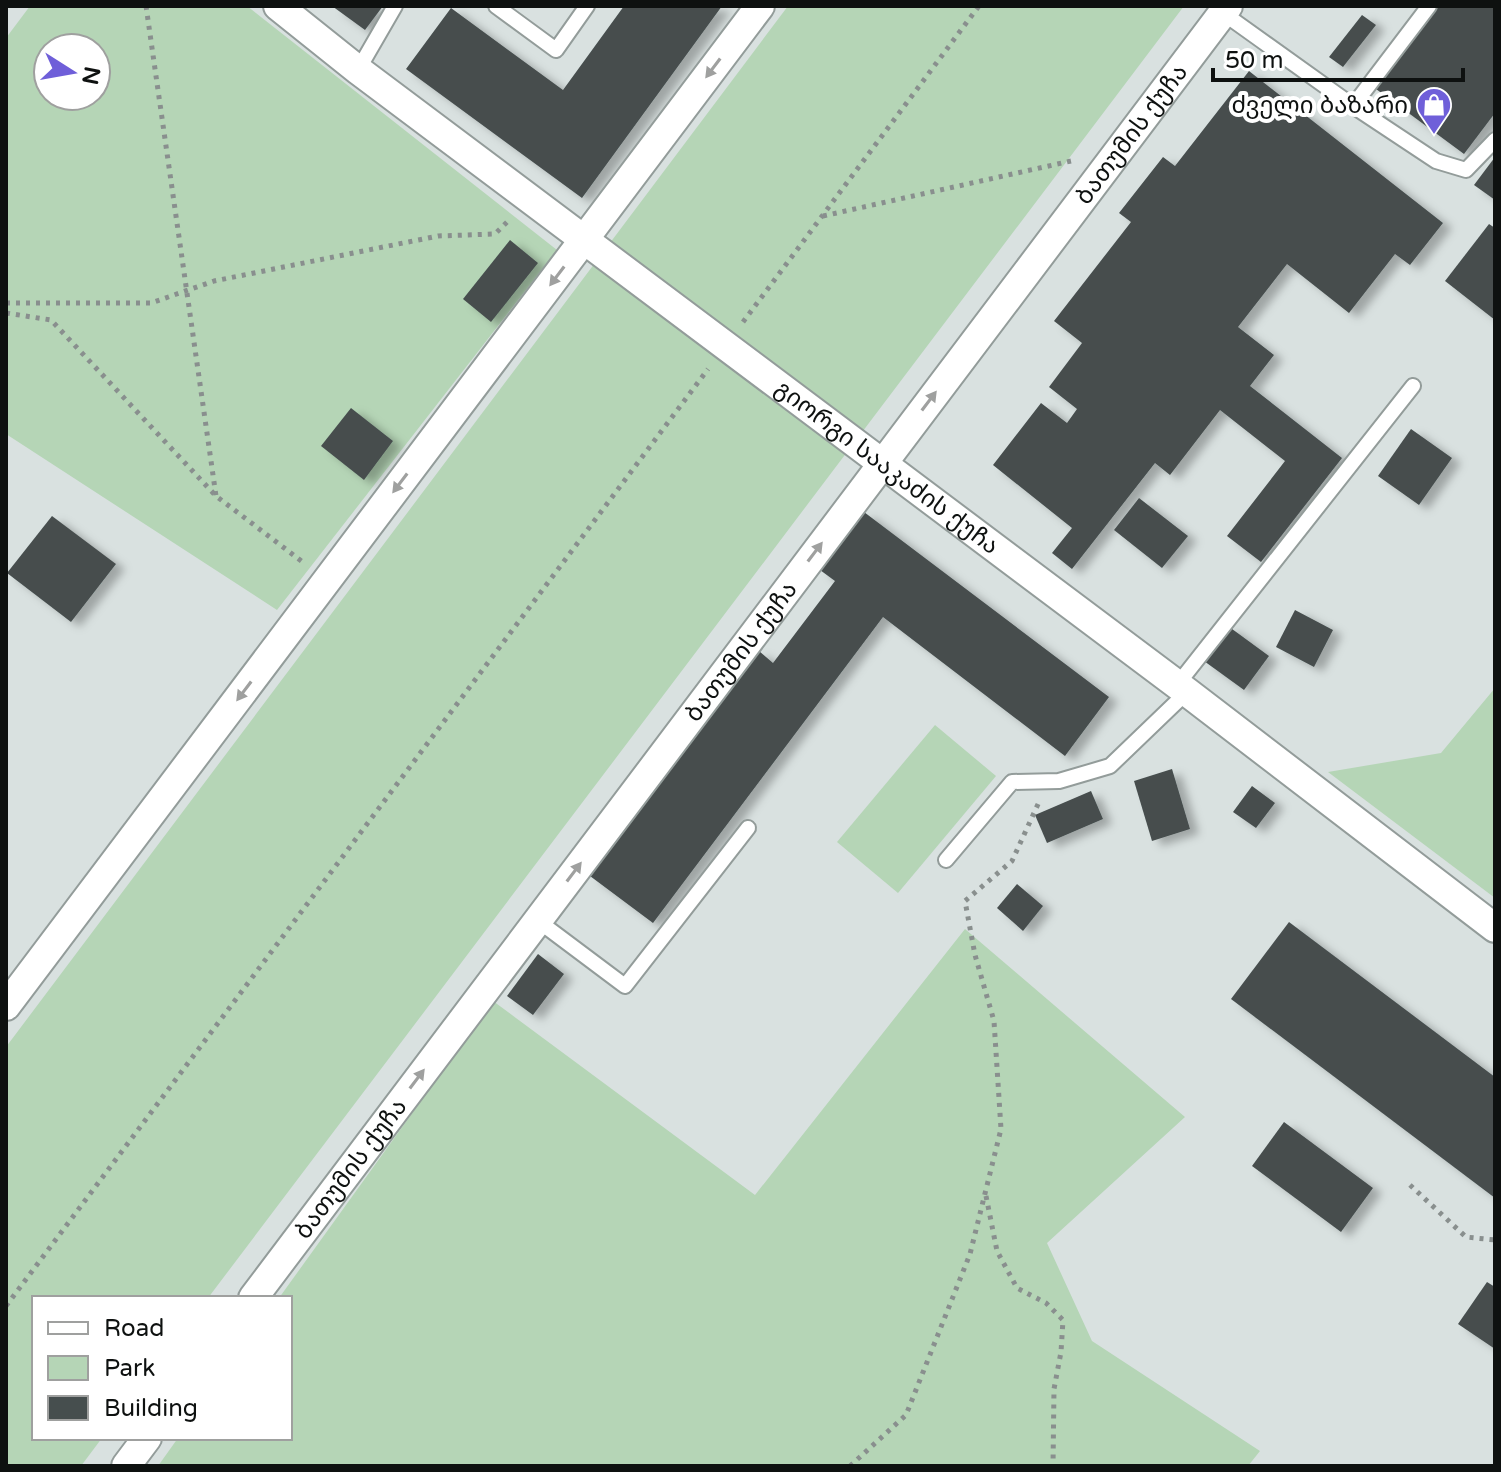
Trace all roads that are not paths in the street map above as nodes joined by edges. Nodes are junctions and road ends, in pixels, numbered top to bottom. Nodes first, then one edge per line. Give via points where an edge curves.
1 (278, 6) edge
2 (395, 6) edge
3 (496, 6) edge
4 (587, 6) edge
5 (760, 6) edge
6 (1429, 6) edge
7 (1226, 9) edge
8 (358, 70) junction
9 (1353, 106) junction
10 (1495, 140) edge
11 (584, 240) junction
12 (1413, 386) dead end
13 (882, 463) junction
14 (1182, 689) junction
15 (748, 828) dead end
16 (946, 860) dead end
17 (537, 920) junction
18 (1495, 928) edge
19 (6, 1006) edge
20 (255, 1296) edge
21 (146, 1440) edge
22 (126, 1466) edge

1 - 8 street, გიორგი სააკაძის ქუჩა
2 - 8 lane
3 - 4 lane via 556,50
5 -> 11 street
6 - 9 lane
7 - 9 lane
13 -> 7 street, ბათუმის ქუჩა
8 - 11 street, გიორგი სააკაძის ქუჩა
9 - 10 lane via 1436,161 1466,170
11 - 13 street, გიორგი სააკაძის ქუჩა
11 -> 19 street
12 - 14 lane
13 - 14 street, გიორგი სააკაძის ქუჩა
17 -> 13 street, ბათუმის ქუჩა
14 - 16 lane via 1110,766 1059,781 1012,782
14 - 18 street, გიორგი სააკაძის ქუჩა
15 - 17 lane via 625,986
20 -> 17 street, ბათუმის ქუჩა
21 - 22 street

